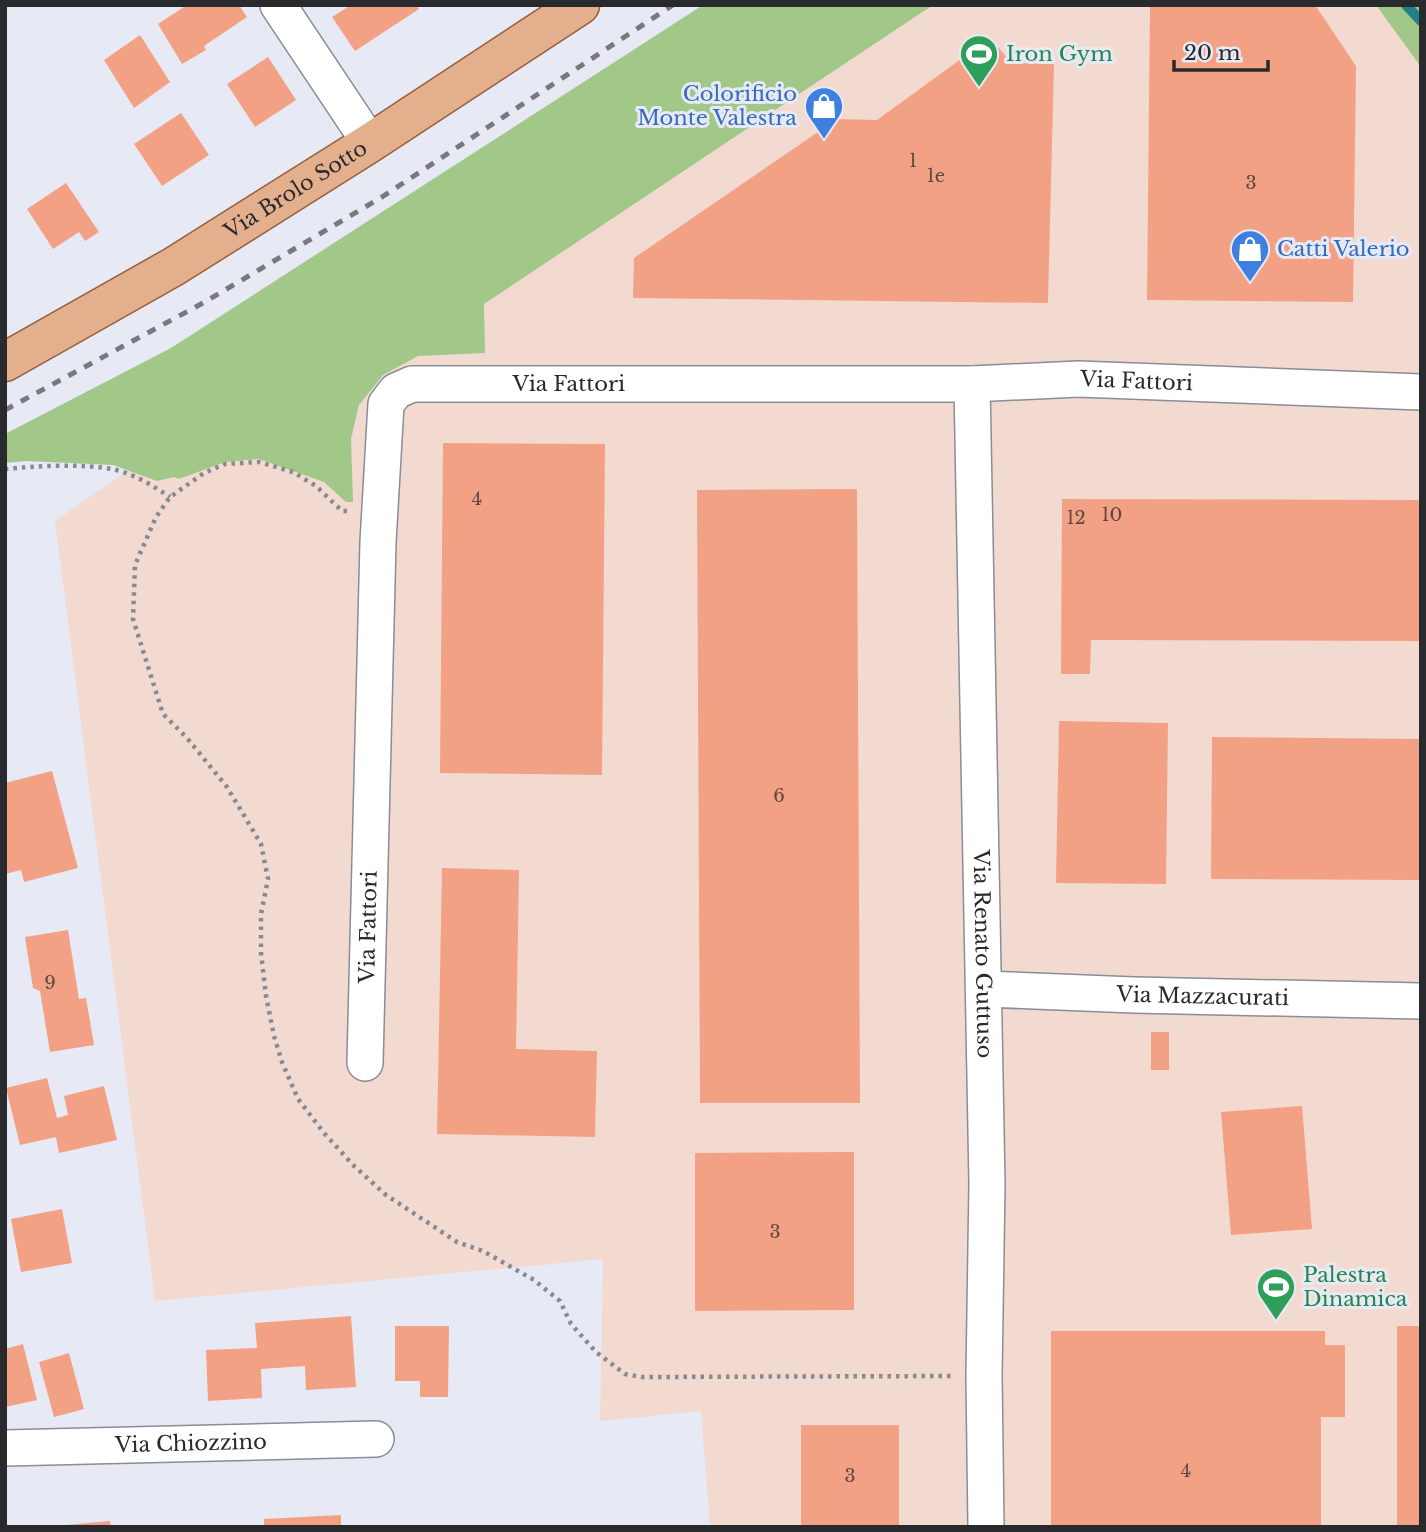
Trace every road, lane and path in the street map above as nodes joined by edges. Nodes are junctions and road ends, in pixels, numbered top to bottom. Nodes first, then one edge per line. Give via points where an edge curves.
1 (278, 5) edge
2 (566, 9) edge
3 (370, 143) junction
4 (5, 362) edge
5 (972, 384) junction
6 (1421, 392) edge
7 (5, 469) edge
8 (170, 497) dead end
9 (984, 989) junction
10 (1421, 1001) edge
11 (365, 1063) dead end
12 (376, 1439) dead end
13 (5, 1448) edge
14 (986, 1527) edge

1 - 3 street
2 - 3 main road, Via Brolo Sotto
3 - 4 main road, Via Brolo Sotto via 173,267
5 - 6 street, Via Fattori via 1079,379
5 - 9 street, Via Renato Guttuso
5 - 11 street, Via Fattori via 412,384 396,391 386,404 378,541
7 - 8 path via 115,470 144,480
9 - 10 street, Via Mazzacurati
9 - 14 street, Via Renato Guttuso
12 - 13 street, Via Chiozzino

